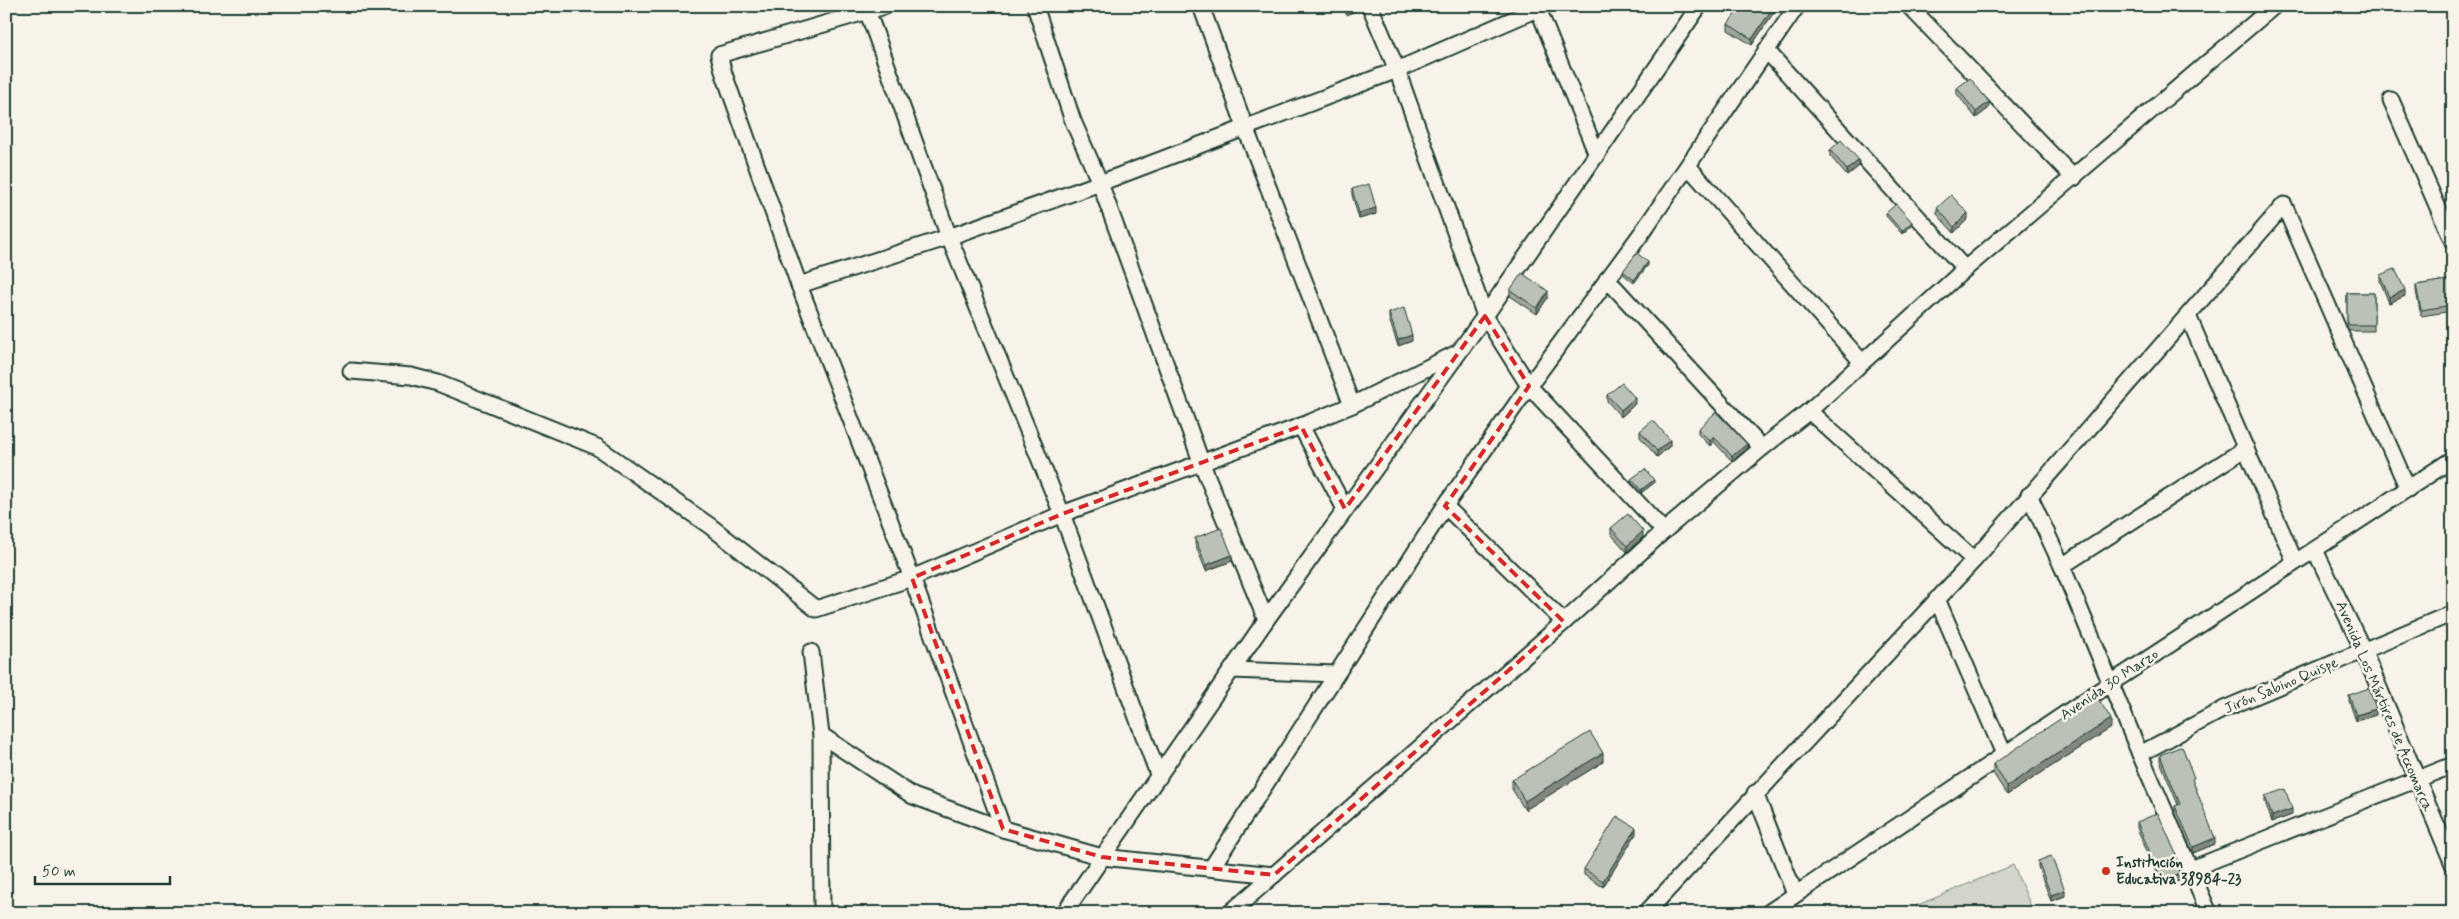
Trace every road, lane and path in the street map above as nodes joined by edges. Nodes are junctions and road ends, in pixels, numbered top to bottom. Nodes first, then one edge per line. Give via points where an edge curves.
1 (885, 6) edge
2 (1035, 6) edge
3 (1201, 6) edge
4 (1370, 6) edge
5 (1699, 6) edge
6 (1797, 6) edge
7 (1909, 6) edge
8 (2274, 6) edge
9 (1539, 7) edge
10 (868, 13) junction
11 (1766, 50) junction
12 (1397, 70) junction
13 (2391, 100) dead end
14 (1245, 127) junction
15 (1597, 154) junction
16 (1688, 166) junction
17 (2074, 178) junction
18 (1100, 183) junction
19 (949, 237) junction
20 (2453, 242) edge
21 (1965, 269) junction
22 (1607, 279) junction
23 (800, 284) junction
24 (1485, 316) junction
25 (2188, 316) junction
26 (1457, 353) junction
27 (1862, 362) junction
28 (352, 371) dead end
29 (1529, 386) junction
30 (1352, 405) junction
31 (1809, 412) junction
32 (1302, 426) junction
33 (1762, 448) junction
34 (2246, 448) junction
35 (2453, 460) edge
36 (1202, 464) junction
37 (2408, 489) junction
38 (2029, 495) junction
39 (1445, 506) junction
40 (1345, 509) junction
41 (1062, 514) junction
42 (1664, 531) junction
43 (2315, 550) junction
44 (1974, 560) junction
45 (2295, 562) junction
46 (2062, 566) junction
47 (912, 578) junction
48 (1937, 599) junction
49 (2453, 613) edge
50 (1266, 620) junction
51 (1564, 622) junction
52 (2363, 650) junction
53 (811, 652) dead end
54 (1232, 670) junction
55 (1336, 674) junction
56 (2111, 683) junction
57 (822, 735) junction
58 (2004, 754) junction
59 (2140, 754) junction
60 (2453, 765) edge
61 (1159, 777) junction
62 (2418, 780) junction
63 (1755, 793) junction
64 (1003, 829) junction
65 (1102, 857) junction
66 (2453, 864) edge
67 (1212, 867) junction
68 (2190, 869) junction
69 (1274, 875) junction
70 (1795, 894) junction
71 (822, 913) edge
72 (1064, 913) edge
73 (1230, 913) edge
74 (1646, 913) edge
75 (1768, 913) edge
76 (2209, 913) edge

1 - 10 street
2 - 18 street via 1073,121
3 - 14 street
4 - 12 street
5 - 15 street
6 - 11 street
7 - 17 street
8 - 17 street
9 - 12 street
9 - 15 street
10 - 19 street
10 - 23 street via 719,55
11 - 16 street
11 - 21 street
12 - 14 street
12 - 24 street
13 - 20 street
14 - 18 street
14 - 30 street
15 - 24 street
16 - 22 street
16 - 27 street
17 - 21 street
18 - 19 street
18 - 36 street
19 - 23 street
19 - 41 street
21 - 27 street
22 - 29 street
22 - 33 street
23 - 47 street
24 - 26 street
24 - 29 street
25 - 34 street
25 - 37 street via 2284,205
25 - 38 street
26 - 30 street
26 - 40 street
27 - 31 street
28 - 47 street via 411,376 438,383 597,447 710,526 816,609
29 - 39 street
29 - 42 street
30 - 32 street
31 - 33 street
31 - 44 street
32 - 36 street
32 - 40 street
33 - 42 street
34 - 45 street
34 - 46 street
35 - 37 street, Avenida 30 Marzo
36 - 41 street
36 - 50 street
37 - 43 street, Avenida 30 Marzo
38 - 44 street
38 - 46 street
39 - 51 street
39 - 55 street
40 - 50 street
41 - 47 street
41 - 61 street
42 - 51 street
43 - 45 street, Avenida 30 Marzo
43 - 52 street, Avenida Los Mártires de Accomarca
44 - 48 street
45 - 56 street, Avenida 30 Marzo
46 - 56 street
47 - 64 street
48 - 58 street
48 - 63 street
49 - 52 street, Jirón Sabino Quispe
50 - 54 street
51 - 69 street
52 - 59 street, Jirón Sabino Quispe via 2224,709
52 - 62 street, Avenida Los Mártires de Accomarca
53 - 57 street
54 - 55 street
54 - 61 street
55 - 67 street
56 - 58 street, Avenida 30 Marzo
56 - 59 street
57 - 64 street via 913,796
57 - 71 street
58 - 70 street, Avenida 30 Marzo
59 - 68 street
60 - 62 street
61 - 65 street
62 - 66 street, Avenida Los Mártires de Accomarca
62 - 68 street
63 - 70 street
63 - 74 street
64 - 65 street
65 - 67 street
65 - 72 street
67 - 69 street
68 - 76 street
69 - 73 street
70 - 75 street, Avenida 30 Marzo

